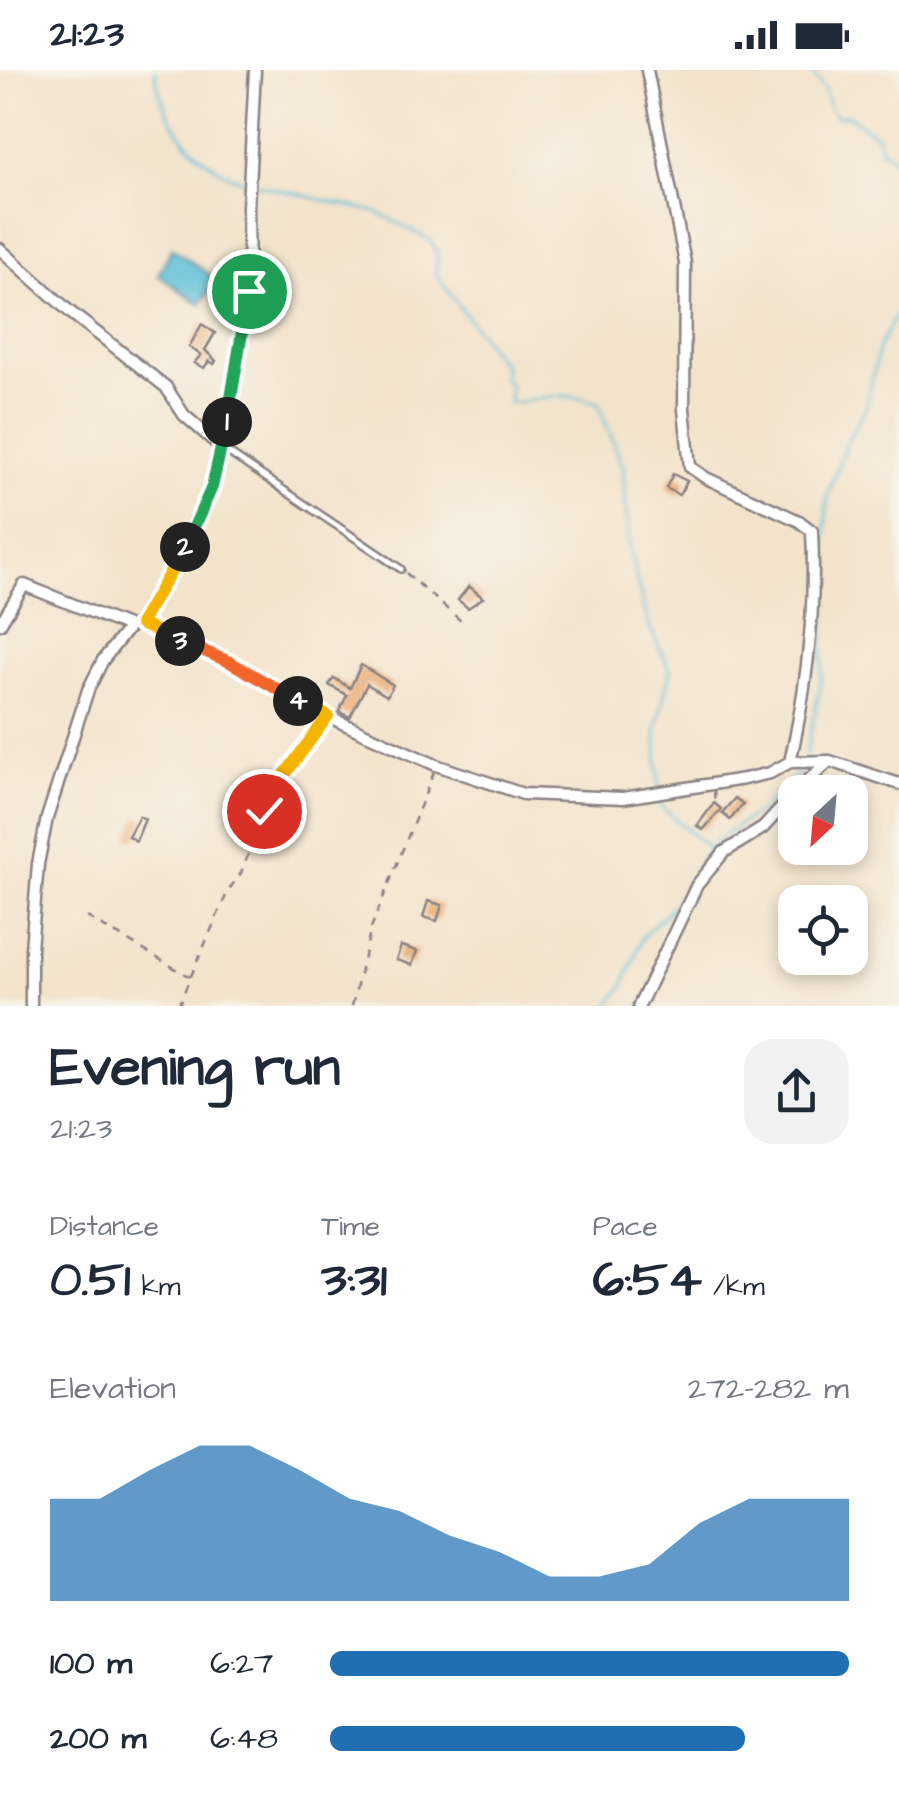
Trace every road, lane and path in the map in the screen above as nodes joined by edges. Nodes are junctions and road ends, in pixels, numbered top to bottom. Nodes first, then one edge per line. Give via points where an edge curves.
1 (255, 70) edge
2 (647, 70) edge
3 (0, 249) edge
4 (223, 449) junction
5 (401, 569) joint
6 (461, 622) dead end
7 (0, 624) edge
8 (135, 625) junction
9 (328, 716) junction
10 (830, 760) junction
11 (790, 762) junction
12 (436, 765) junction
13 (814, 775) edge
14 (899, 784) edge
15 (778, 812) edge
16 (87, 917) dead end
17 (191, 978) junction
18 (31, 1006) edge
19 (178, 1006) edge
20 (352, 1006) edge
21 (638, 1006) edge

1 - 4 street via 249,291
2 - 11 street via 686,263 690,467 812,531 803,706
3 - 4 street via 166,387 184,414
4 - 5 lane
4 - 8 street via 178,561
5 - 6 path
7 - 8 street via 24,585
8 - 9 street via 230,662
8 - 18 street via 103,660 88,690 47,818 38,864
9 - 12 street
9 - 17 path via 272,792
10 - 11 street
10 - 13 street
10 - 14 street
11 - 12 street via 744,780 623,798 522,794
12 - 20 path via 371,928
15 - 21 street via 724,852 697,885
16 - 17 path
17 - 19 path

